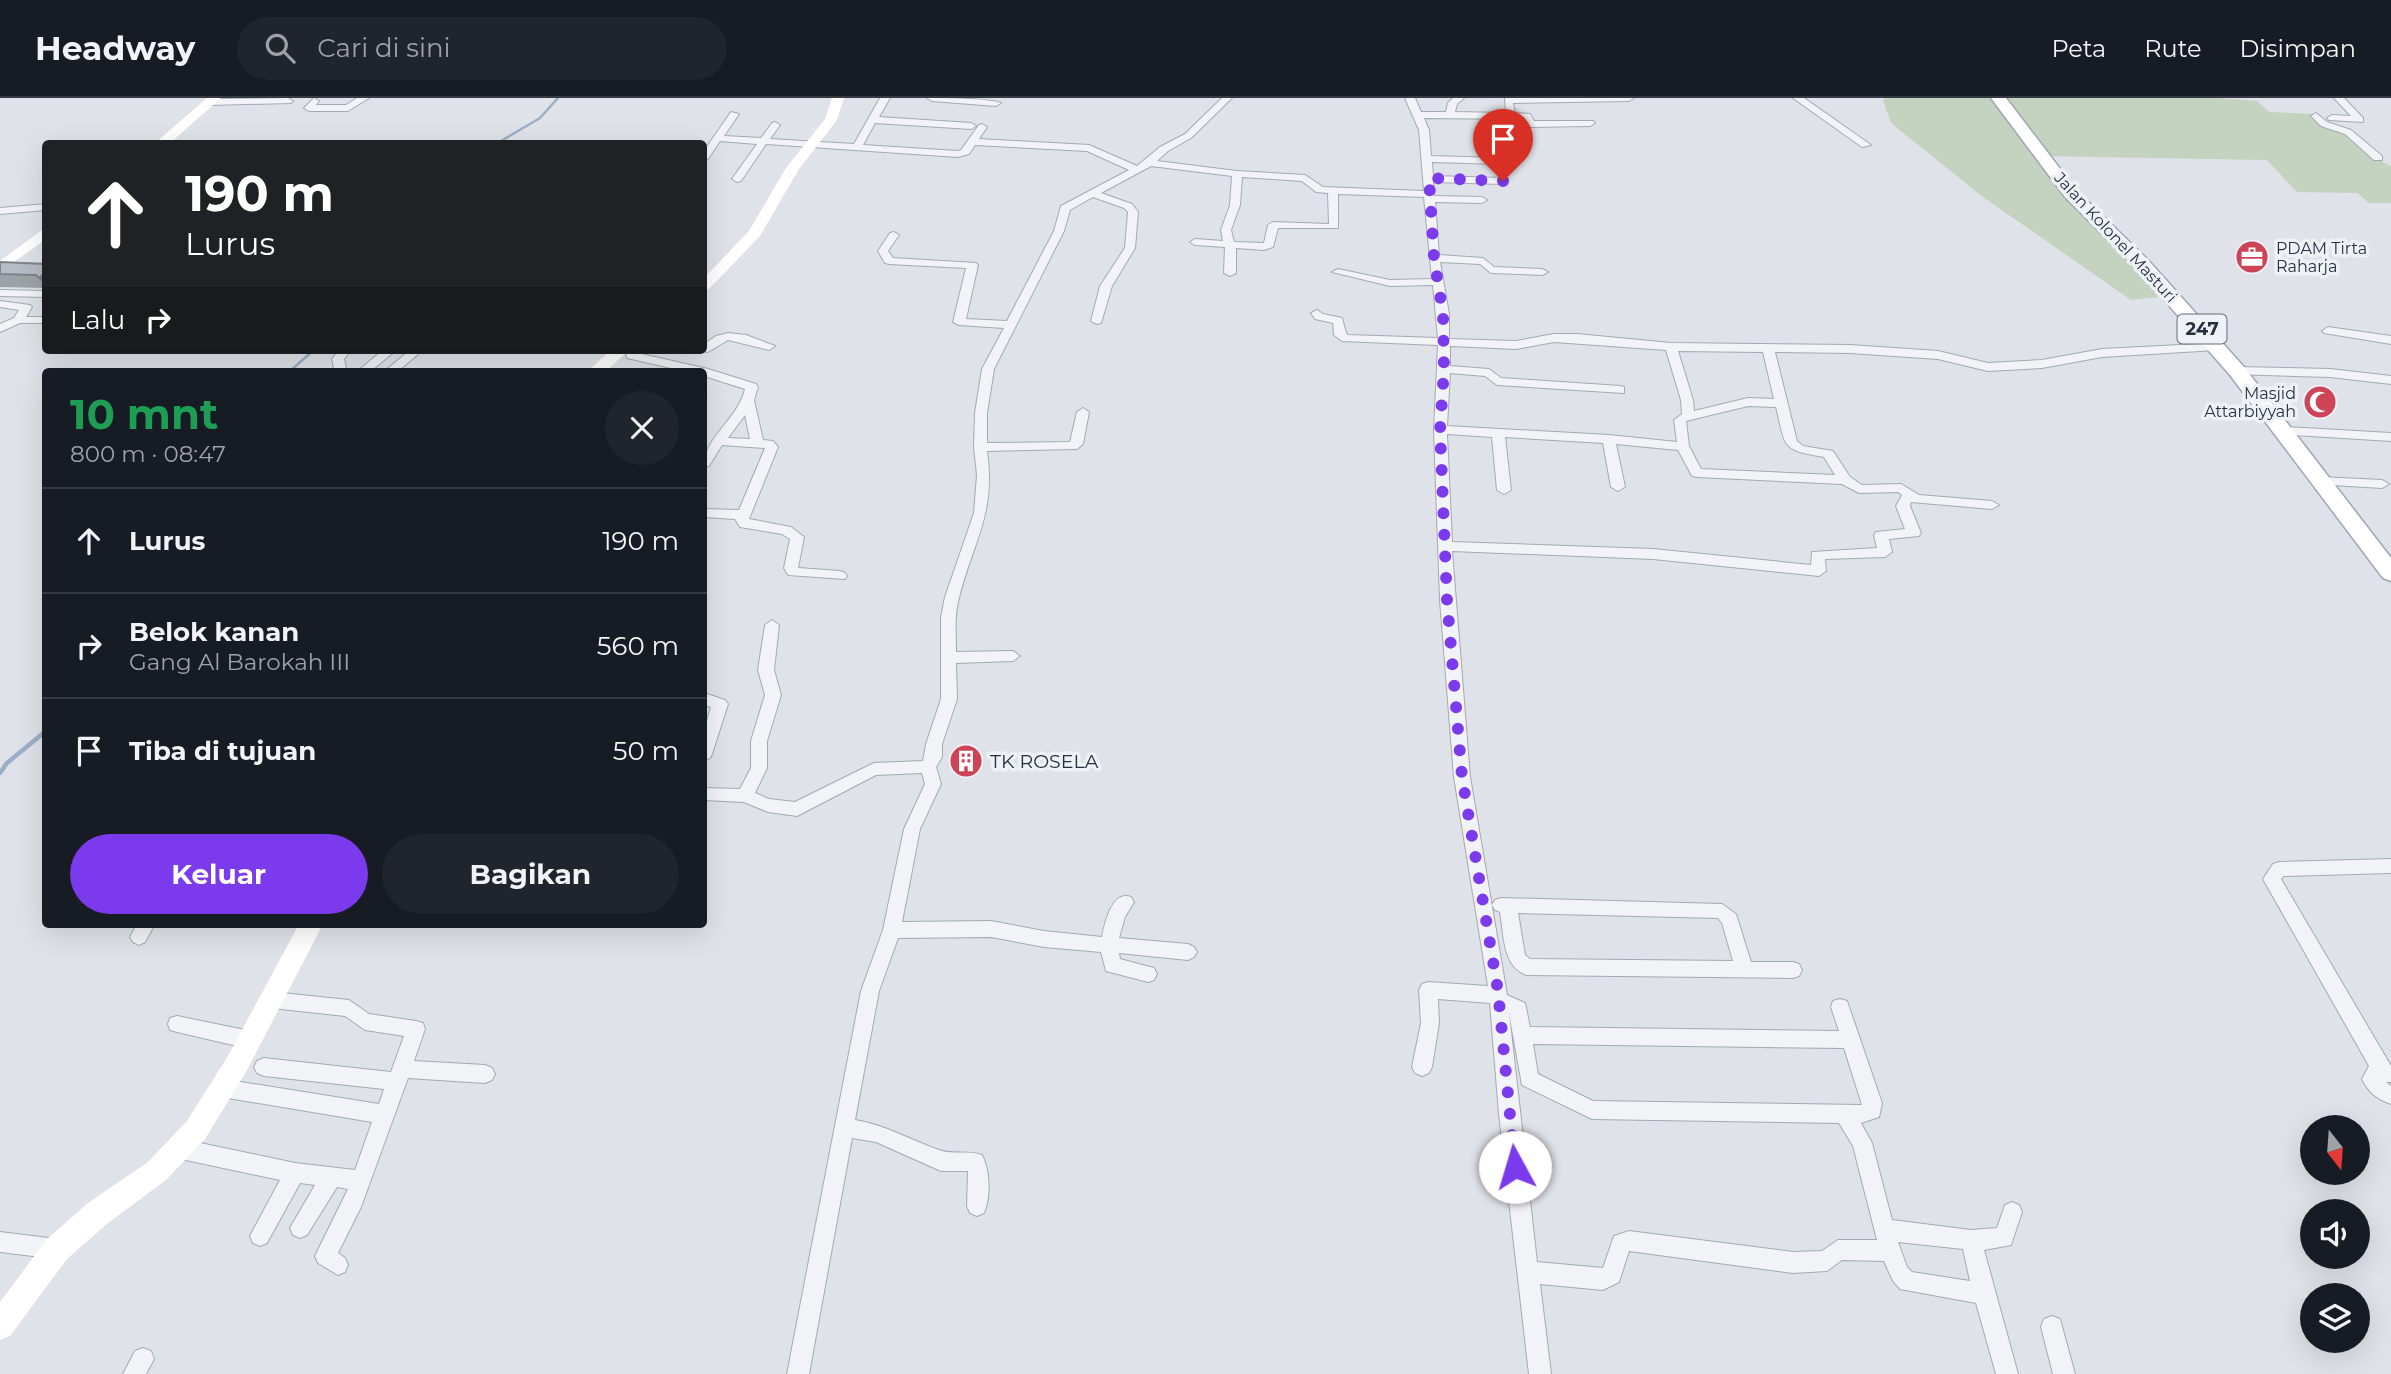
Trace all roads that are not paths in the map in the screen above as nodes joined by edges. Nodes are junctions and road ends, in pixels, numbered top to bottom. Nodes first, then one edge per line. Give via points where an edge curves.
1 (345, 98) edge
2 (364, 98) edge
3 (838, 98) edge
4 (885, 98) edge
5 (932, 98) edge
6 (946, 98) edge
7 (1227, 98) edge
8 (1410, 98) edge
9 (1459, 98) edge
10 (1629, 98) edge
11 (1798, 98) edge
12 (1997, 98) edge
13 (2339, 98) edge
14 (975, 99) edge
15 (213, 100) edge
16 (290, 100) edge
17 (314, 101) junction
18 (996, 103) dead end
19 (734, 114) dead end
20 (1418, 114) junction
21 (1450, 114) junction
22 (1511, 116) junction
23 (873, 120) junction
24 (1590, 123) dead end
25 (775, 125) dead end
26 (972, 126) junction
27 (717, 138) junction
28 (165, 140) edge
29 (765, 142) junction
30 (971, 144) junction
31 (810, 145) junction
32 (858, 145) dead end
33 (1866, 145) dead end
34 (951, 150) dead end
35 (707, 153) edge
36 (2378, 158) dead end
37 (1427, 159) junction
38 (1500, 161) dead end
39 (1149, 163) junction
40 (1136, 169) junction
41 (1237, 174) junction
42 (1429, 178) junction
43 (737, 179) dead end
44 (1503, 181) dead end
45 (1333, 190) junction
46 (1095, 194) junction
47 (1430, 197) junction
48 (1482, 200) dead end
49 (42, 207) edge
50 (0, 211) edge
51 (42, 234) edge
52 (894, 235) dead end
53 (1195, 242) dead end
54 (1231, 245) junction
55 (1434, 258) junction
56 (2, 264) edge
57 (1338, 272) dead end
58 (1542, 272) dead end
59 (1230, 273) dead end
60 (1438, 282) junction
61 (707, 283) edge
62 (0, 293) edge
63 (42, 294) edge
64 (0, 304) edge
65 (1317, 313) dead end
66 (18, 320) junction
67 (42, 320) edge
68 (1097, 321) dead end
69 (1009, 325) junction
70 (0, 328) edge
71 (2328, 331) dead end
72 (2391, 340) edge
73 (1443, 343) junction
74 (769, 346) dead end
75 (2216, 346) junction
76 (707, 347) edge
77 (1671, 347) junction
78 (1768, 349) junction
79 (385, 354) edge
80 (412, 354) edge
81 (616, 354) edge
82 (649, 354) edge
83 (698, 354) edge
84 (686, 364) junction
85 (368, 368) edge
86 (395, 368) edge
87 (600, 368) edge
88 (695, 368) edge
89 (1444, 369) junction
90 (707, 372) edge
91 (2241, 375) junction
92 (2275, 376) junction
93 (2391, 380) edge
94 (2391, 389) edge
95 (1620, 390) dead end
96 (748, 399) junction
97 (1783, 402) junction
98 (1083, 412) dead end
99 (1688, 416) junction
100 (1440, 430) junction
101 (2284, 431) junction
102 (1498, 433) junction
103 (2391, 437) edge
104 (1609, 439) junction
105 (717, 441) junction
106 (757, 443) junction
107 (980, 447) junction
108 (1686, 450) junction
109 (707, 458) edge
110 (1845, 480) junction
111 (2320, 481) junction
112 (2382, 484) dead end
113 (1618, 487) dead end
114 (1503, 490) dead end
115 (1911, 497) junction
116 (1992, 505) dead end
117 (707, 513) edge
118 (742, 515) junction
119 (1446, 546) junction
120 (2391, 573) edge
121 (840, 576) dead end
122 (772, 625) dead end
123 (1013, 656) dead end
124 (949, 658) junction
125 (707, 700) edge
126 (707, 745) edge
127 (928, 767) junction
128 (707, 794) edge
129 (745, 796) junction
130 (2391, 866) edge
131 (1125, 902) dead end
132 (1485, 904) junction
133 (1508, 905) junction
134 (310, 928) edge
135 (892, 930) junction
136 (1109, 945) junction
137 (1188, 952) dead end
138 (1744, 969) junction
139 (1793, 970) dead end
140 (1149, 974) dead end
141 (1499, 999) junction
142 (272, 1000) junction
143 (1840, 1007) dead end
144 (177, 1024) dead end
145 (1521, 1035) junction
146 (250, 1040) junction
147 (1852, 1040) junction
148 (264, 1067) dead end
149 (1422, 1067) dead end
150 (2386, 1073) edge
151 (485, 1074) dead end
152 (399, 1075) junction
153 (222, 1088) junction
154 (2391, 1095) edge
155 (383, 1114) junction
156 (1844, 1114) junction
157 (845, 1128) junction
158 (181, 1149) junction
159 (295, 1172) junction
160 (332, 1177) junction
161 (359, 1180) junction
162 (977, 1206) dead end
163 (2012, 1212) dead end
164 (300, 1228) dead end
165 (260, 1236) dead end
166 (1889, 1240) junction
167 (1971, 1240) junction
168 (0, 1242) edge
169 (57, 1249) junction
170 (338, 1265) dead end
171 (1528, 1272) junction
172 (1984, 1294) junction
173 (0, 1326) edge
174 (2052, 1327) dead end
175 (797, 1374) edge
176 (1540, 1374) edge
177 (2007, 1374) edge
178 (2064, 1374) edge

1 - 17 street
2 - 17 street via 344,108 309,108
3 - 31 street via 831,120
4 - 23 street
5 - 6 street
6 - 14 street
7 - 39 street via 1188,136
8 - 20 street
9 - 21 street
10 - 22 street via 1509,99
11 - 33 street
12 - 75 main road, Jalan Kolonel Masturi / 247 via 2071,194
13 - 36 street via 2360,120 2316,116 2324,124 2348,132
14 - 18 street
15 - 16 street
15 - 28 street
16 - 17 street
19 - 27 street
20 - 21 street
20 - 37 street
21 - 22 street
22 - 24 street via 1527,116 1530,124
23 - 26 street via 911,135
23 - 32 street
25 - 29 street
26 - 30 street
26 - 34 street
27 - 29 street
27 - 35 street
29 - 31 street
29 - 43 street
30 - 31 street via 958,154
30 - 40 street via 1089,148
31 - 61 street via 755,233
37 - 38 street
37 - 42 street
39 - 40 street
39 - 41 street
40 - 46 street
41 - 45 street via 1308,179 1316,189
41 - 54 street via 1235,205 1227,225
42 - 44 street
42 - 47 street
45 - 47 street
45 - 54 street via 1334,226 1273,225 1266,246
46 - 68 street via 1133,212 1129,252 1106,286
46 - 69 street via 1062,211 1059,231
47 - 48 street
47 - 55 street
49 - 50 street
51 - 56 street
52 - 69 street via 883,251 889,261 972,265 958,322
53 - 54 street
54 - 59 street
55 - 58 street via 1483,261 1491,270
55 - 60 street
57 - 60 street via 1390,283
60 - 73 street
62 - 63 street
64 - 66 street via 26,306
65 - 73 street via 1338,320 1343,337
66 - 67 street
66 - 70 street
69 - 107 street via 988,369
71 - 72 street
73 - 77 street via 1516,345 1577,338
73 - 89 street
74 - 76 street via 727,335
75 - 78 street via 1988,367 1928,354
75 - 91 main road, Jalan Kolonel Masturi / 247
77 - 78 street
77 - 99 street
78 - 97 street
79 - 85 street
80 - 86 street
81 - 87 street
82 - 84 street
83 - 84 street
84 - 88 street
89 - 95 street via 1489,373 1497,381
89 - 100 street
90 - 96 street via 752,387
91 - 92 street
91 - 101 main road, Jalan Kolonel Masturi / 247
92 - 93 street via 2330,373
92 - 94 street
96 - 105 street
96 - 106 street
97 - 99 street via 1748,402
97 - 110 street via 1793,445 1828,454
98 - 107 street via 1077,444 1072,446
99 - 108 street via 1680,420
100 - 102 street
100 - 119 street
101 - 103 street
101 - 111 main road, Jalan Kolonel Masturi / 247
102 - 104 street
102 - 114 street
104 - 108 street
104 - 113 street
105 - 106 street
105 - 109 street
106 - 118 street via 774,450
107 - 124 street via 982,502 952,597
108 - 110 street via 1696,473
110 - 115 street via 1859,489 1901,488
111 - 112 street
111 - 120 main road, Jalan Kolonel Masturi / 247
115 - 116 street
115 - 119 street via 1903,506 1914,533 1881,535 1885,551 1821,554 1816,559 1819,572 1653,554
117 - 118 street
118 - 121 street via 745,524 786,530 797,537 793,572
119 - 132 street via 1462,777
122 - 129 street via 766,670 773,695 760,741 759,768
123 - 124 street
124 - 127 street via 949,699
125 - 126 street via 720,704
127 - 129 street via 874,769 797,809
127 - 135 street via 933,785 912,829
128 - 129 street
130 - 150 street via 2279,869 2272,879
131 - 136 street
132 - 133 street
132 - 141 street
133 - 138 street via 1722,911 1730,919
133 - 138 street via 1517,959 1526,967
134 - 142 street
135 - 136 street via 991,929
135 - 157 street via 870,991
136 - 137 street
136 - 140 street via 1115,969
138 - 139 street
141 - 145 street via 1518,1009
141 - 149 street via 1428,990 1430,1023
141 - 171 street
142 - 146 street
142 - 152 street via 349,1008 365,1022 415,1028 417,1035
143 - 147 street
144 - 146 street
145 - 147 street
145 - 156 street via 1529,1079 1586,1108
146 - 153 street
147 - 156 street via 1872,1110
148 - 152 street
150 - 154 street via 2376,1072 2372,1079
151 - 152 street
152 - 155 street
153 - 155 street
153 - 158 street
155 - 161 street
156 - 166 street via 1862,1143
157 - 162 street via 877,1133 941,1161 975,1162
157 - 175 street
158 - 159 street
158 - 169 street
159 - 160 street
159 - 165 street
160 - 161 street
160 - 164 street
161 - 170 street via 326,1256
163 - 167 street via 2004,1238
166 - 167 street
166 - 171 street via 1838,1250 1827,1261 1816,1263 1629,1241 1621,1243 1612,1275 1603,1279
166 - 172 street via 1907,1283
167 - 172 street
168 - 169 street
169 - 173 street
171 - 176 street
172 - 177 street
174 - 178 street

